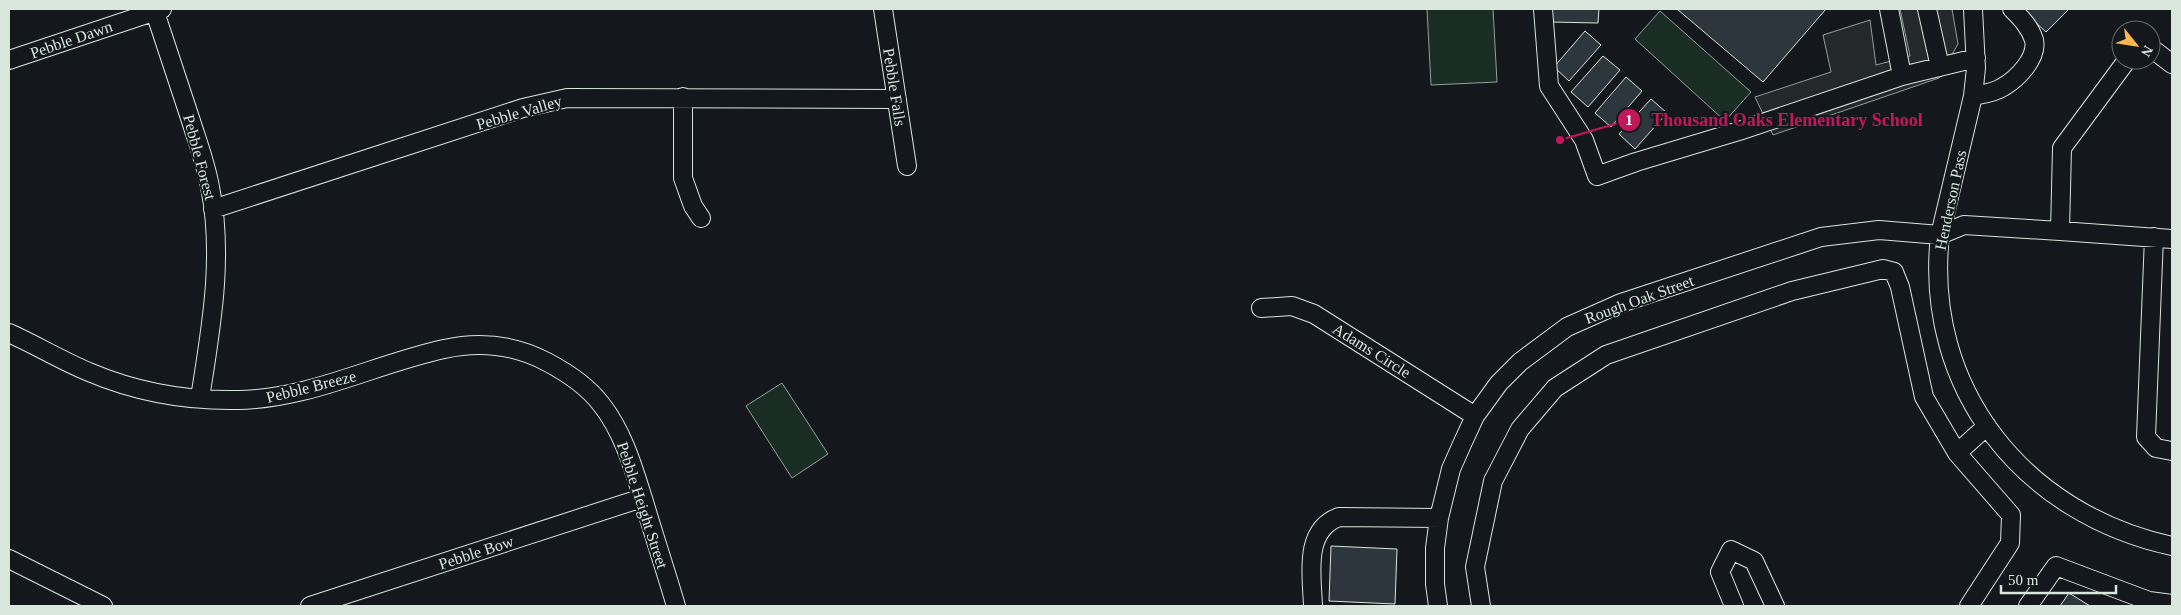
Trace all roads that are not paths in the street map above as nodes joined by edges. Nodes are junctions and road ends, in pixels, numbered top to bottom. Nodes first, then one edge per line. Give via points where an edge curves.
1 (883, 9) edge
2 (1543, 9) edge
3 (1889, 9) edge
4 (1927, 9) edge
5 (1973, 9) edge
6 (2012, 9) edge
7 (157, 10) edge
8 (2161, 56) edge
9 (1976, 58) junction
10 (9, 60) edge
11 (2172, 64) edge
12 (1940, 67) junction
13 (2120, 70) edge
14 (1902, 76) junction
15 (1973, 96) junction
16 (683, 97) junction
17 (897, 99) junction
18 (907, 166) dead end
19 (213, 209) junction
20 (701, 218) dead end
21 (2060, 231) junction
22 (1940, 235) junction
23 (2154, 237) junction
24 (2172, 239) edge
25 (1262, 308) dead end
26 (9, 333) edge
27 (557, 368) joint
28 (200, 398) junction
29 (1475, 416) junction
30 (1987, 426) junction
31 (2172, 451) edge
32 (1957, 453) junction
33 (642, 498) junction
34 (1439, 518) junction
35 (2172, 546) edge
36 (9, 559) edge
37 (2172, 604) edge
38 (103, 606) edge
39 (310, 606) edge
40 (676, 606) edge
41 (1313, 606) edge
42 (1438, 606) edge
43 (1481, 606) edge
44 (1734, 606) edge
45 (1775, 606) edge
46 (1969, 606) edge
47 (2028, 606) edge

1 - 17 street, Pebble Falls
2 - 14 street via 1549,86 1584,140 1597,176
3 - 14 street
4 - 12 street
5 - 9 street, Henderson Pass
6 - 15 street via 2026,23 2035,50 2026,66 2004,87
7 - 10 street, Pebble Dawn
7 - 19 street, Pebble Forest via 201,152
8 - 11 street
9 - 12 street
9 - 15 street, Henderson Pass
12 - 14 street
13 - 21 street via 2062,148
15 - 22 street, Henderson Pass
16 - 17 street, Pebble Valley
16 - 19 street, Pebble Valley via 568,98 523,108
16 - 20 street via 682,178
17 - 18 street, Pebble Falls
19 - 28 street, Pebble Forest via 217,263 212,325
21 - 22 street via 1964,225
21 - 23 street
22 - 29 street, Rough Oak Street via 1879,230 1821,237 1621,303 1576,323 1543,344 1499,383
22 - 30 street, Henderson Pass via 1938,283 1948,341 1969,397
23 - 24 street
23 - 31 street via 2146,437 2156,448
25 - 29 street, Adams Circle via 1292,306 1314,314
26 - 28 street, Pebble Breeze via 88,372 121,384 156,394
27 - 28 street, Pebble Breeze via 513,348 478,345 445,349 276,397 240,400
27 - 33 street, Pebble Height Street via 601,404 618,432
29 - 34 street, Rough Oak Street via 1451,469
30 - 32 street
30 - 35 street, Henderson Pass via 2021,468 2067,505 2120,532
32 - 43 street via 1924,397 1894,272 1883,270 1792,291 1606,355 1555,388 1520,429 1493,481 1475,567
32 - 46 street via 2011,515 2010,543
33 - 39 street, Pebble Bow
33 - 40 street, Pebble Height Street
34 - 41 street via 1339,517 1330,521 1316,537 1312,553
34 - 42 street, Rough Oak Street via 1435,548
36 - 38 street
37 - 47 street via 2149,601 2056,566
44 - 45 street via 1720,572 1731,550 1754,561

